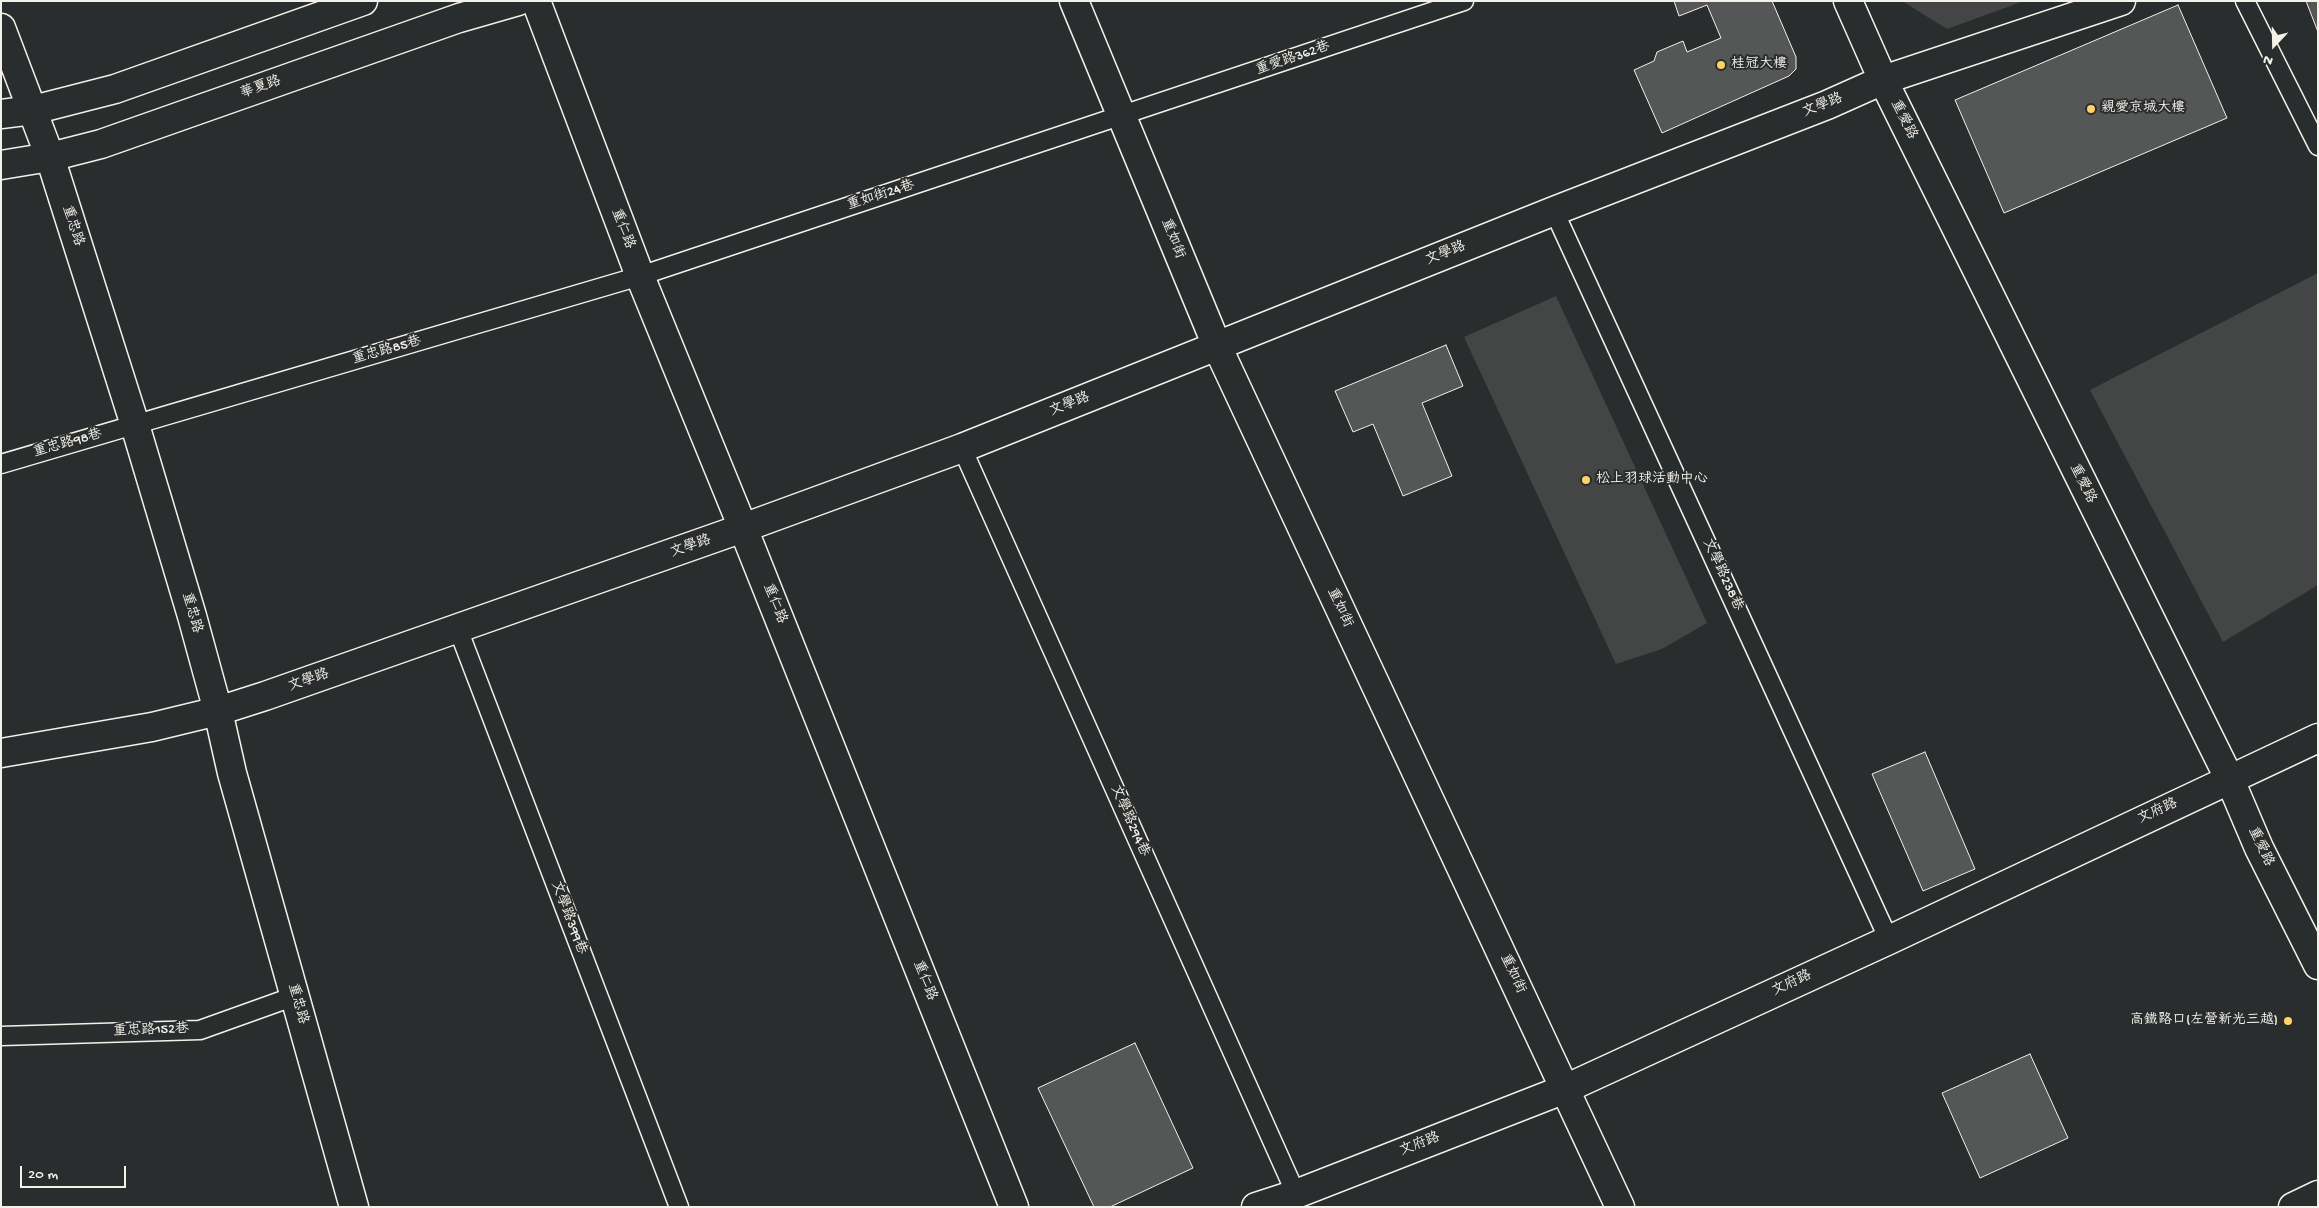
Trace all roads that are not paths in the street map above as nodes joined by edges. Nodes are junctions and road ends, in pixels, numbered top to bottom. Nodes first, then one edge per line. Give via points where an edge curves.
1 (364, 1) edge
2 (518, 1) edge
3 (536, 1) edge
4 (1074, 1) edge
5 (1464, 1) edge
6 (1848, 1) edge
7 (2121, 1) edge
8 (2245, 1) edge
9 (1, 28) edge
10 (1883, 80) junction
11 (33, 110) junction
12 (1, 114) edge
13 (1122, 116) junction
14 (2318, 146) edge
15 (50, 157) junction
16 (1, 165) edge
17 (1554, 211) junction
18 (640, 276) junction
19 (1217, 346) junction
20 (135, 425) junction
21 (962, 448) junction
22 (1, 464) edge
23 (743, 528) junction
24 (458, 628) junction
25 (218, 710) junction
26 (2318, 738) edge
27 (1, 753) edge
28 (2230, 780) junction
29 (1889, 940) junction
30 (2318, 965) edge
31 (295, 996) junction
32 (1, 1036) edge
33 (1565, 1089) junction
34 (1296, 1194) junction
35 (2318, 1195) edge
36 (354, 1207) edge
37 (679, 1207) edge
38 (1014, 1207) edge
39 (1256, 1207) edge
40 (1620, 1207) edge
41 (2293, 1207) edge

1 - 11 street via 115,89
2 - 15 street, 華夏路 via 459,18 101,144
3 - 18 street, 重仁路
4 - 13 street, 重如街
5 - 13 lane, 重愛路362巷
6 - 10 street, 重愛路
7 - 10 street, 文學路
8 - 14 lane
9 - 11 street, 重忠路
10 - 17 street, 文學路 via 1827,105
10 - 28 street, 重愛路
11 - 12 street
11 - 15 street, 重忠路
13 - 18 lane, 重如街24巷
13 - 19 street, 重如街
15 - 16 street, 華夏路
15 - 20 street, 重忠路
17 - 19 street, 文學路
17 - 29 lane, 文學路238巷
18 - 20 lane, 重忠路85巷
18 - 23 street, 重仁路
19 - 21 street, 文學路
19 - 33 street, 重如街
20 - 22 lane, 重忠路98巷
20 - 25 street, 重忠路
21 - 23 street, 文學路
21 - 34 lane, 文學路294巷
23 - 24 street, 文學路
23 - 38 street, 重仁路
24 - 25 street, 文學路
24 - 37 lane, 文學路399巷
25 - 27 street, 文學路 via 152,726
25 - 31 street, 重忠路 via 232,773
26 - 28 street, 文府路
28 - 29 street, 文府路
28 - 30 street, 重愛路 via 2259,848
29 - 33 street, 文府路
31 - 32 lane, 重忠路152巷 via 200,1030
31 - 36 street, 重忠路
33 - 34 street, 文府路
33 - 40 street, 重如街
34 - 39 street, 文府路
35 - 41 street

